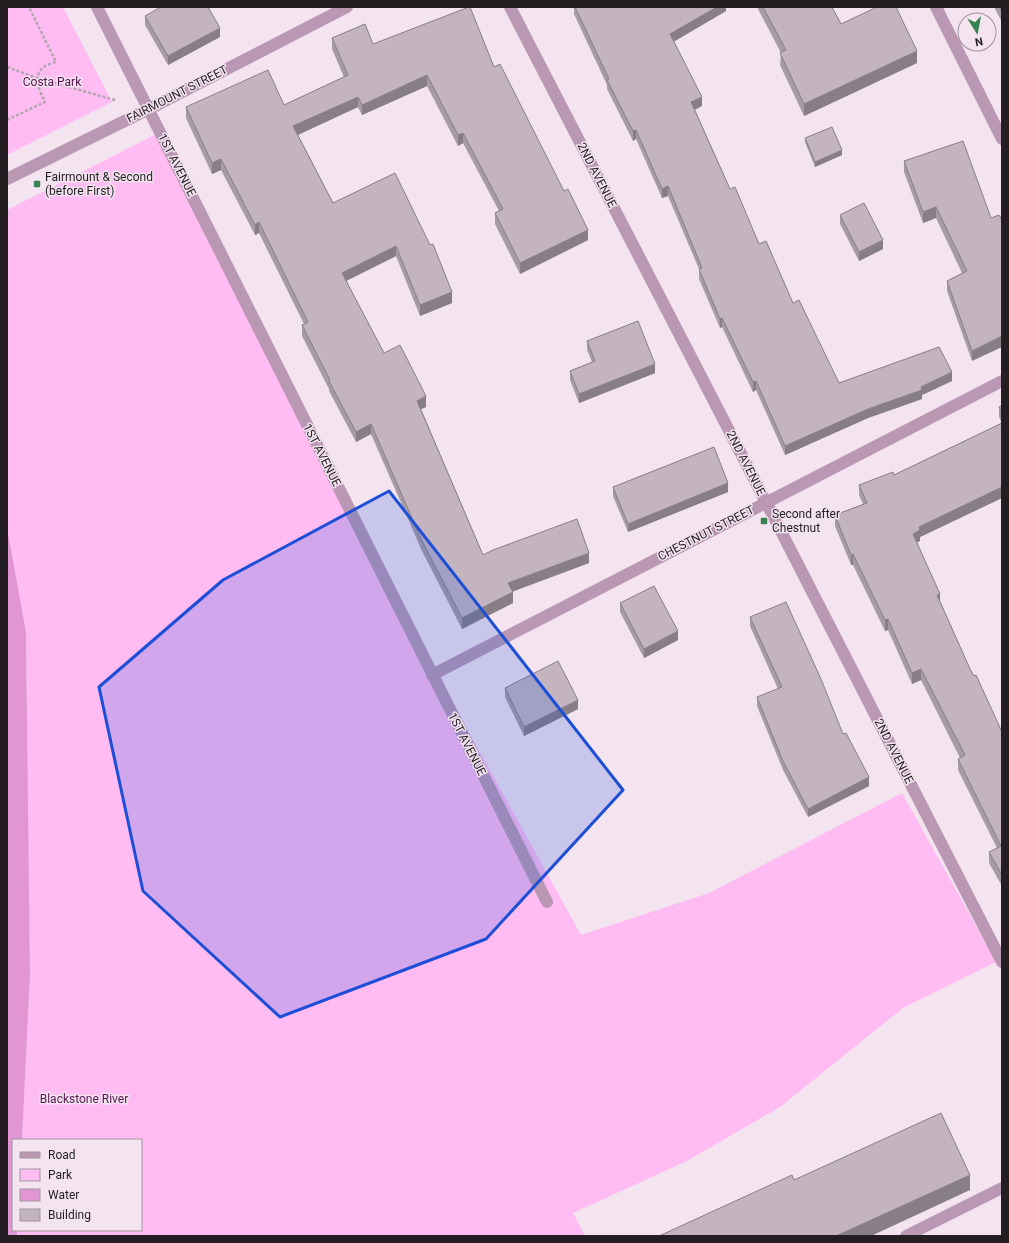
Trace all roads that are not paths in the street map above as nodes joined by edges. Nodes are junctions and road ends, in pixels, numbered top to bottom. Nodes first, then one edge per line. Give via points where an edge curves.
1 (97, 7) edge
2 (347, 7) edge
3 (510, 7) edge
4 (936, 7) edge
5 (149, 109) junction
6 (1002, 139) edge
7 (7, 179) edge
8 (1002, 381) edge
9 (766, 502) junction
10 (432, 675) junction
11 (547, 902) dead end
12 (1002, 962) edge
13 (1002, 1188) edge
14 (906, 1236) edge

1 - 5 street, 1ST AVENUE
2 - 5 street, FAIRMOUNT STREET
3 - 9 street, 2ND AVENUE
4 - 6 street
5 - 7 street, FAIRMOUNT STREET
5 - 10 street, 1ST AVENUE
8 - 9 street, CHESTNUT STREET
9 - 10 street, CHESTNUT STREET
9 - 12 street, 2ND AVENUE
10 - 11 street, 1ST AVENUE
13 - 14 street

